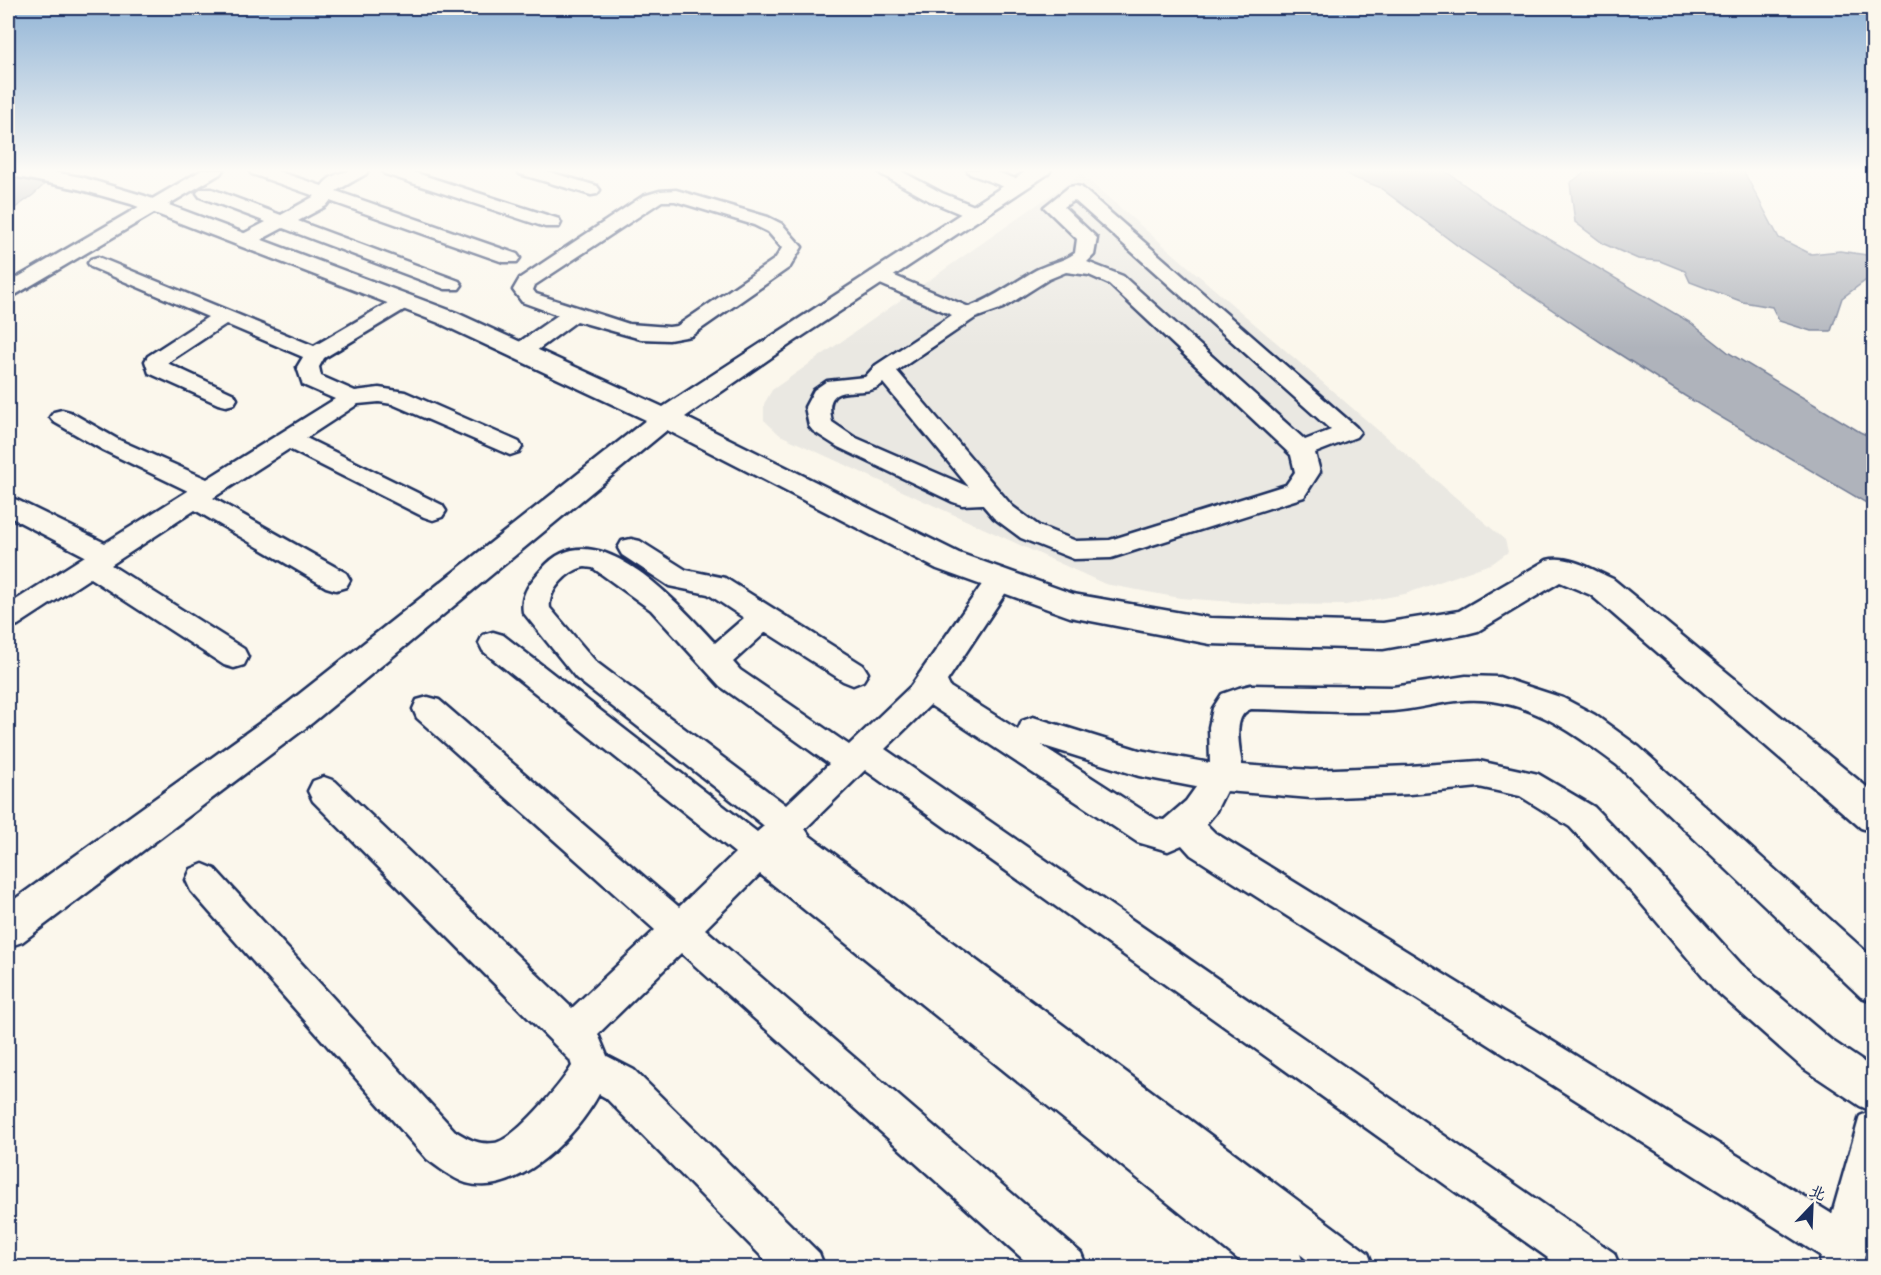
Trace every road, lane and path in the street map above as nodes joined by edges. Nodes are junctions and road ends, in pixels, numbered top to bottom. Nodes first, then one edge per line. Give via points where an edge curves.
1 (114, 230) edge
2 (218, 230) edge
3 (268, 230) edge
4 (303, 230) edge
5 (428, 230) edge
6 (605, 230) edge
7 (776, 230) edge
8 (950, 230) edge
9 (1078, 230) edge
10 (1119, 230) joint
11 (1087, 238) junction
12 (246, 240) junction
13 (510, 258) dead end
14 (98, 263) dead end
15 (1070, 266) junction
16 (878, 276) junction
17 (452, 285) dead end
18 (8, 291) edge
19 (405, 301) junction
20 (574, 313) junction
21 (968, 314) junction
22 (224, 316) junction
23 (520, 352) junction
24 (315, 354) junction
25 (885, 370) junction
26 (352, 398) junction
27 (226, 399) dead end
28 (62, 417) dead end
29 (665, 418) junction
30 (288, 439) junction
31 (510, 447) dead end
32 (1301, 450) junction
33 (201, 494) junction
34 (988, 495) junction
35 (8, 506) edge
36 (433, 511) dead end
37 (631, 548) dead end
38 (98, 560) junction
39 (336, 580) dead end
40 (1000, 580) junction
41 (764, 617) junction
42 (8, 618) edge
43 (493, 643) dead end
44 (234, 657) dead end
45 (714, 661) junction
46 (853, 673) dead end
47 (931, 680) junction
48 (428, 709) dead end
49 (1033, 730) dead end
50 (857, 757) junction
51 (1221, 778) junction
52 (324, 791) dead end
53 (1874, 816) edge
54 (1186, 825) junction
55 (784, 828) junction
56 (759, 852) junction
57 (203, 880) dead end
58 (8, 928) edge
59 (680, 929) junction
60 (1874, 984) edge
61 (572, 1034) junction
62 (592, 1069) junction
63 (1874, 1092) edge
64 (1874, 1130) edge
65 (1843, 1257) edge
66 (804, 1268) edge
67 (1066, 1268) edge
68 (1284, 1268) edge
69 (1353, 1268) edge
70 (1599, 1268) edge

1 - 18 street
2 - 12 main road
3 - 12 street
4 - 17 street
5 - 13 street
6 - 20 street via 527,282 523,290 529,298
7 - 20 street via 792,247 783,263 683,331 645,335
8 - 16 main road
9 - 11 street
10 - 11 street
10 - 32 street via 1348,432
11 - 15 street via 1084,255
12 - 19 main road
14 - 22 street
15 - 21 street via 1051,268 998,303
15 - 32 street via 1096,270 1116,280
16 - 21 street
16 - 29 main road
19 - 23 main road
19 - 24 street
20 - 23 street
21 - 25 street
22 - 24 street
22 - 27 street via 156,361 157,368
23 - 29 main road
24 - 26 street via 308,367 311,380
25 - 34 street
25 - 34 street via 871,383 835,386 822,394 817,407 821,426 846,442 962,496
26 - 30 street
26 - 31 street via 397,397
28 - 33 street
29 - 40 main road via 948,561
29 - 58 main road via 300,713
30 - 33 street
30 - 36 street
32 - 34 street via 1309,464 1308,476 1295,491 1111,549 1074,550 1030,532 1003,513
33 - 38 street
33 - 39 street
35 - 38 street
37 - 41 street via 679,579 715,585
38 - 42 street
38 - 44 street
40 - 47 street
40 - 53 main road via 1070,605 1209,631 1383,636 1466,622 1558,568 1602,587
41 - 45 street
41 - 46 street
43 - 56 street
45 - 50 street via 730,678
45 - 55 street via 661,603 601,560 571,559 541,588 535,602 537,612 586,670 774,814
47 - 50 street via 922,694
47 - 54 street via 939,695 1149,832 1168,836
48 - 59 street
49 - 51 street via 1139,763
50 - 55 street
50 - 70 street
51 - 54 street
51 - 60 street via 1225,713 1232,703 1251,697 1393,699 1466,688 1499,689 1525,697 1584,724 1628,756
51 - 63 street via 1311,784 1479,774 1527,784 1582,817 1728,977 1817,1054
52 - 61 street
54 - 65 street via 1203,844
55 - 56 street
55 - 69 street via 798,847
56 - 59 street
56 - 68 street
57 - 62 street via 441,1145 468,1163 501,1164 532,1143 576,1097
59 - 61 street
59 - 67 street
61 - 62 street via 586,1049
62 - 66 street via 620,1084
64 - 65 street

